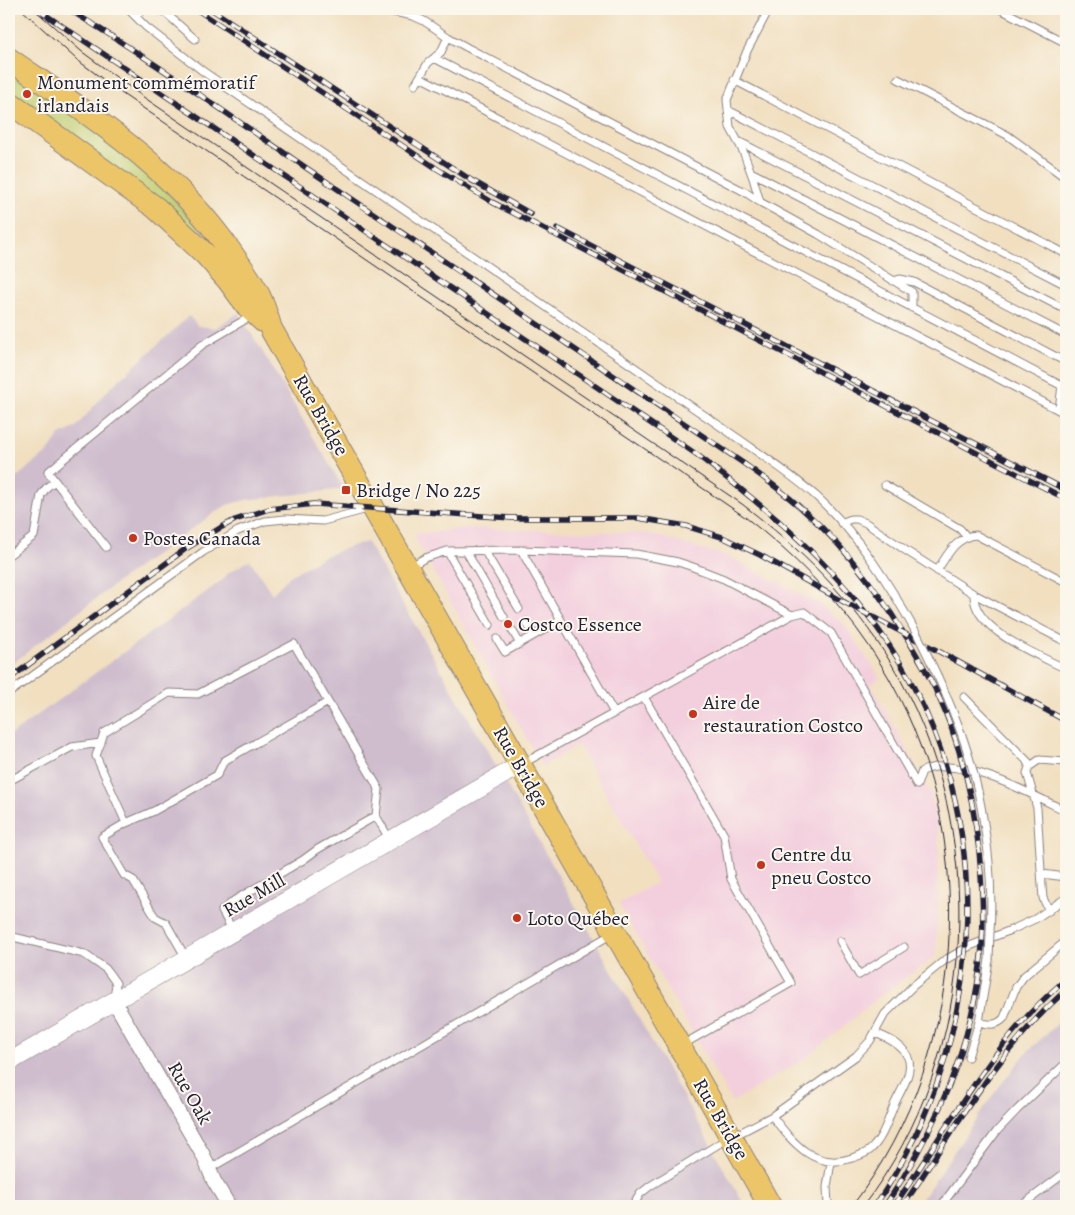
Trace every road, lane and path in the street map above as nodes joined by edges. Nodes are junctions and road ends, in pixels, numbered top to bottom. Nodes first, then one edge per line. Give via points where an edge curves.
1 (128, 9) edge
2 (144, 9) edge
3 (161, 9) edge
4 (379, 9) edge
5 (769, 9) edge
6 (1000, 9) edge
7 (135, 16) junction
8 (448, 38) junction
9 (195, 39) dead end
10 (1066, 44) edge
11 (434, 58) junction
12 (9, 59) edge
13 (420, 77) junction
14 (898, 79) dead end
15 (734, 80) junction
16 (415, 85) dead end
17 (9, 102) edge
18 (728, 110) junction
19 (738, 141) junction
20 (751, 172) junction
21 (1066, 178) edge
22 (760, 202) junction
23 (1066, 254) edge
24 (893, 281) junction
25 (1066, 286) edge
26 (912, 308) junction
27 (1066, 310) edge
28 (263, 317) junction
29 (1066, 335) edge
30 (1066, 362) edge
31 (1064, 387) edge
32 (1059, 410) junction
33 (1066, 414) edge
34 (55, 481) junction
35 (885, 485) dead end
36 (374, 508) junction
37 (841, 523) junction
38 (966, 536) junction
39 (106, 548) dead end
40 (484, 550) junction
41 (521, 550) junction
42 (447, 551) junction
43 (466, 551) junction
44 (9, 555) edge
45 (408, 568) junction
46 (937, 571) junction
47 (1066, 582) edge
48 (974, 594) junction
49 (519, 609) dead end
50 (792, 615) junction
51 (504, 617) dead end
52 (561, 620) junction
53 (526, 622) dead end
54 (490, 626) dead end
55 (512, 630) dead end
56 (534, 636) junction
57 (497, 638) dead end
58 (1066, 642) edge
59 (520, 644) junction
60 (1066, 669) edge
61 (9, 693) edge
62 (644, 696) junction
63 (964, 697) dead end
64 (328, 702) junction
65 (614, 713) junction
66 (101, 743) junction
67 (1066, 762) edge
68 (520, 765) junction
69 (1031, 765) junction
70 (9, 781) edge
71 (1034, 796) junction
72 (1066, 811) edge
73 (376, 816) junction
74 (126, 823) junction
75 (390, 840) junction
76 (1042, 874) junction
77 (1066, 877) edge
78 (1066, 898) edge
79 (1049, 911) junction
80 (233, 932) junction
81 (615, 932) junction
82 (9, 936) edge
83 (840, 941) dead end
84 (1066, 941) edge
85 (904, 948) dead end
86 (187, 959) junction
87 (114, 1001) junction
88 (979, 1022) junction
89 (875, 1033) junction
90 (679, 1046) junction
91 (968, 1057) dead end
92 (9, 1062) edge
93 (1066, 1062) edge
94 (772, 1116) junction
95 (730, 1137) junction
96 (831, 1162) junction
97 (209, 1169) junction
98 (1066, 1172) edge
99 (228, 1206) edge
100 (633, 1206) edge
101 (770, 1206) edge
102 (828, 1206) edge
103 (941, 1206) edge
104 (1021, 1206) edge

1 - 7 lane
2 - 7 lane
3 - 9 lane
4 - 8 lane via 413,16
5 - 15 lane
6 - 10 lane
7 - 37 lane via 204,72 770,461 816,496
8 - 11 lane
8 - 22 lane
11 - 13 lane
11 - 26 lane
12 - 28 main road, Rue Bridge via 116,134 164,174 218,234 247,276
13 - 16 lane
13 - 32 lane
14 - 21 lane via 1007,135
15 - 18 lane via 728,94
15 - 23 lane
17 - 28 main road, Rue Bridge via 156,208 187,236
18 - 19 lane via 730,127
18 - 25 lane
19 - 20 lane
19 - 27 lane
20 - 22 lane
20 - 29 lane
22 - 24 lane
24 - 26 lane via 912,292
24 - 30 lane via 914,282
26 - 31 lane
28 - 34 lane via 202,345 48,472
28 - 36 main road, Rue Bridge
31 - 32 lane
32 - 33 lane
34 - 39 lane
34 - 44 lane via 41,495 34,536
35 - 38 lane
36 - 45 main road, Rue Bridge
36 - 61 lane via 323,521 265,521 238,531 203,552
37 - 46 lane via 851,519 866,523
37 - 88 lane, bridge via 880,572 916,634 940,680 971,762 990,855 992,891 989,960
38 - 46 lane via 955,545
38 - 47 lane via 978,535
40 - 41 lane
40 - 43 lane
40 - 49 lane
41 - 50 lane via 636,554 678,562 724,579
41 - 52 lane
42 - 43 lane
42 - 45 lane
42 - 54 lane
43 - 51 lane
45 - 68 main road, Rue Bridge
46 - 48 lane
48 - 58 lane
48 - 60 lane via 979,614 993,629
50 - 62 lane
50 - 71 lane via 804,612 831,633 917,785 922,771 955,767 996,779
52 - 56 lane
52 - 65 lane
53 - 56 lane
55 - 59 lane
56 - 59 lane
57 - 59 lane via 505,652
62 - 65 lane
62 - 90 lane via 724,835 731,879 791,983
63 - 69 lane
64 - 66 lane via 294,644 198,694 169,693 104,733
64 - 73 lane via 379,789
64 - 74 lane via 224,761 217,775
65 - 68 lane
66 - 70 lane via 72,746
66 - 74 lane via 96,756
67 - 69 lane via 1039,760
68 - 75 street, Rue Mill
68 - 81 main road, Rue Bridge
69 - 71 lane via 1027,773
71 - 72 lane
71 - 76 lane
73 - 75 lane
73 - 80 lane via 235,900 222,912
74 - 86 lane via 102,837 124,875 133,880 155,917 166,923
75 - 80 street, Rue Mill
76 - 77 lane
76 - 79 lane via 1043,898
78 - 79 lane
79 - 89 lane via 945,960 885,1014
80 - 86 street, Rue Mill
81 - 90 main road, Rue Bridge
81 - 97 lane
82 - 87 lane via 79,952 92,959 106,969 116,984
83 - 85 lane via 859,975
84 - 88 lane via 1020,981 1002,1021 993,1025
86 - 87 street, Rue Mill
87 - 92 street, Rue Mill
87 - 97 street, Rue Oak
88 - 91 lane
89 - 94 lane via 856,1056
89 - 96 lane via 903,1049 910,1068 874,1145 864,1154
90 - 95 main road, Rue Bridge
93 - 103 lane via 997,1130
94 - 95 lane
94 - 96 lane via 807,1152
95 - 100 lane via 650,1186
95 - 101 main road, Rue Bridge
96 - 102 lane
97 - 99 street, Rue Oak
98 - 104 lane

